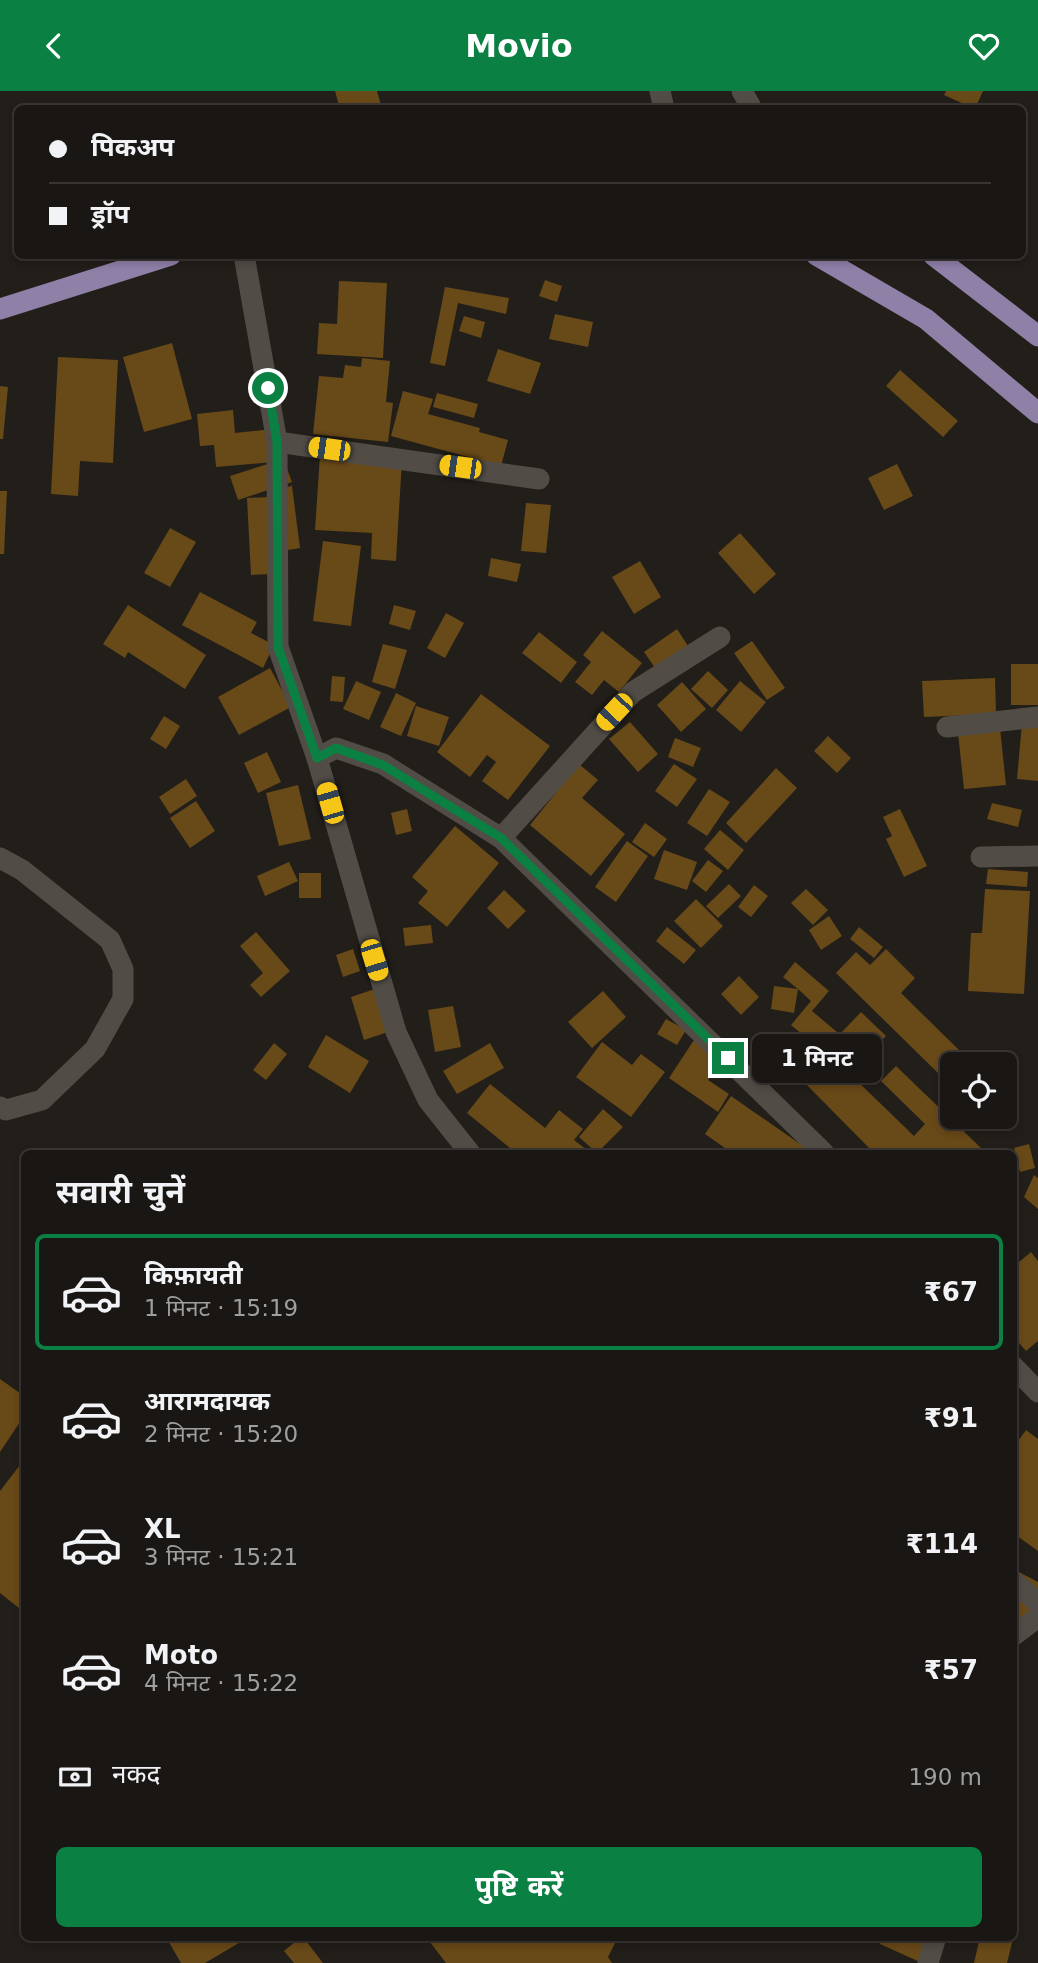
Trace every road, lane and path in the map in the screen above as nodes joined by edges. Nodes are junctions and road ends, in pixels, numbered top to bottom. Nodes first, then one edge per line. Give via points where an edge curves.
1 (159, 259) edge
2 (245, 259) edge
3 (823, 259) edge
4 (938, 259) edge
5 (0, 309) edge
6 (1038, 336) edge
7 (1038, 413) edge
8 (277, 442) junction
9 (538, 479) dead end
10 (720, 637) dead end
11 (1038, 717) edge
12 (947, 727) dead end
13 (317, 758) junction
14 (501, 838) junction
15 (1038, 856) edge
16 (981, 857) dead end
17 (0, 858) edge
18 (0, 1107) edge
19 (468, 1150) edge
20 (821, 1150) edge
21 (1017, 1370) edge
22 (1038, 1392) edge
23 (1017, 1585) edge
24 (1038, 1603) edge
25 (1038, 1618) edge
26 (1017, 1633) edge
27 (935, 1941) edge
28 (928, 1963) edge

1 - 5 main road
2 - 8 street
3 - 7 main road via 926,319
4 - 6 main road
8 - 9 street
8 - 13 street via 278,647
10 - 14 street via 633,692
11 - 12 street
13 - 14 street via 336,748 383,765
13 - 19 street via 396,1032 428,1100
14 - 20 street
15 - 16 street
17 - 18 street via 22,870 110,940 123,969 123,999 95,1049 42,1100 6,1110
21 - 22 street
23 - 24 street
25 - 26 street
27 - 28 street

